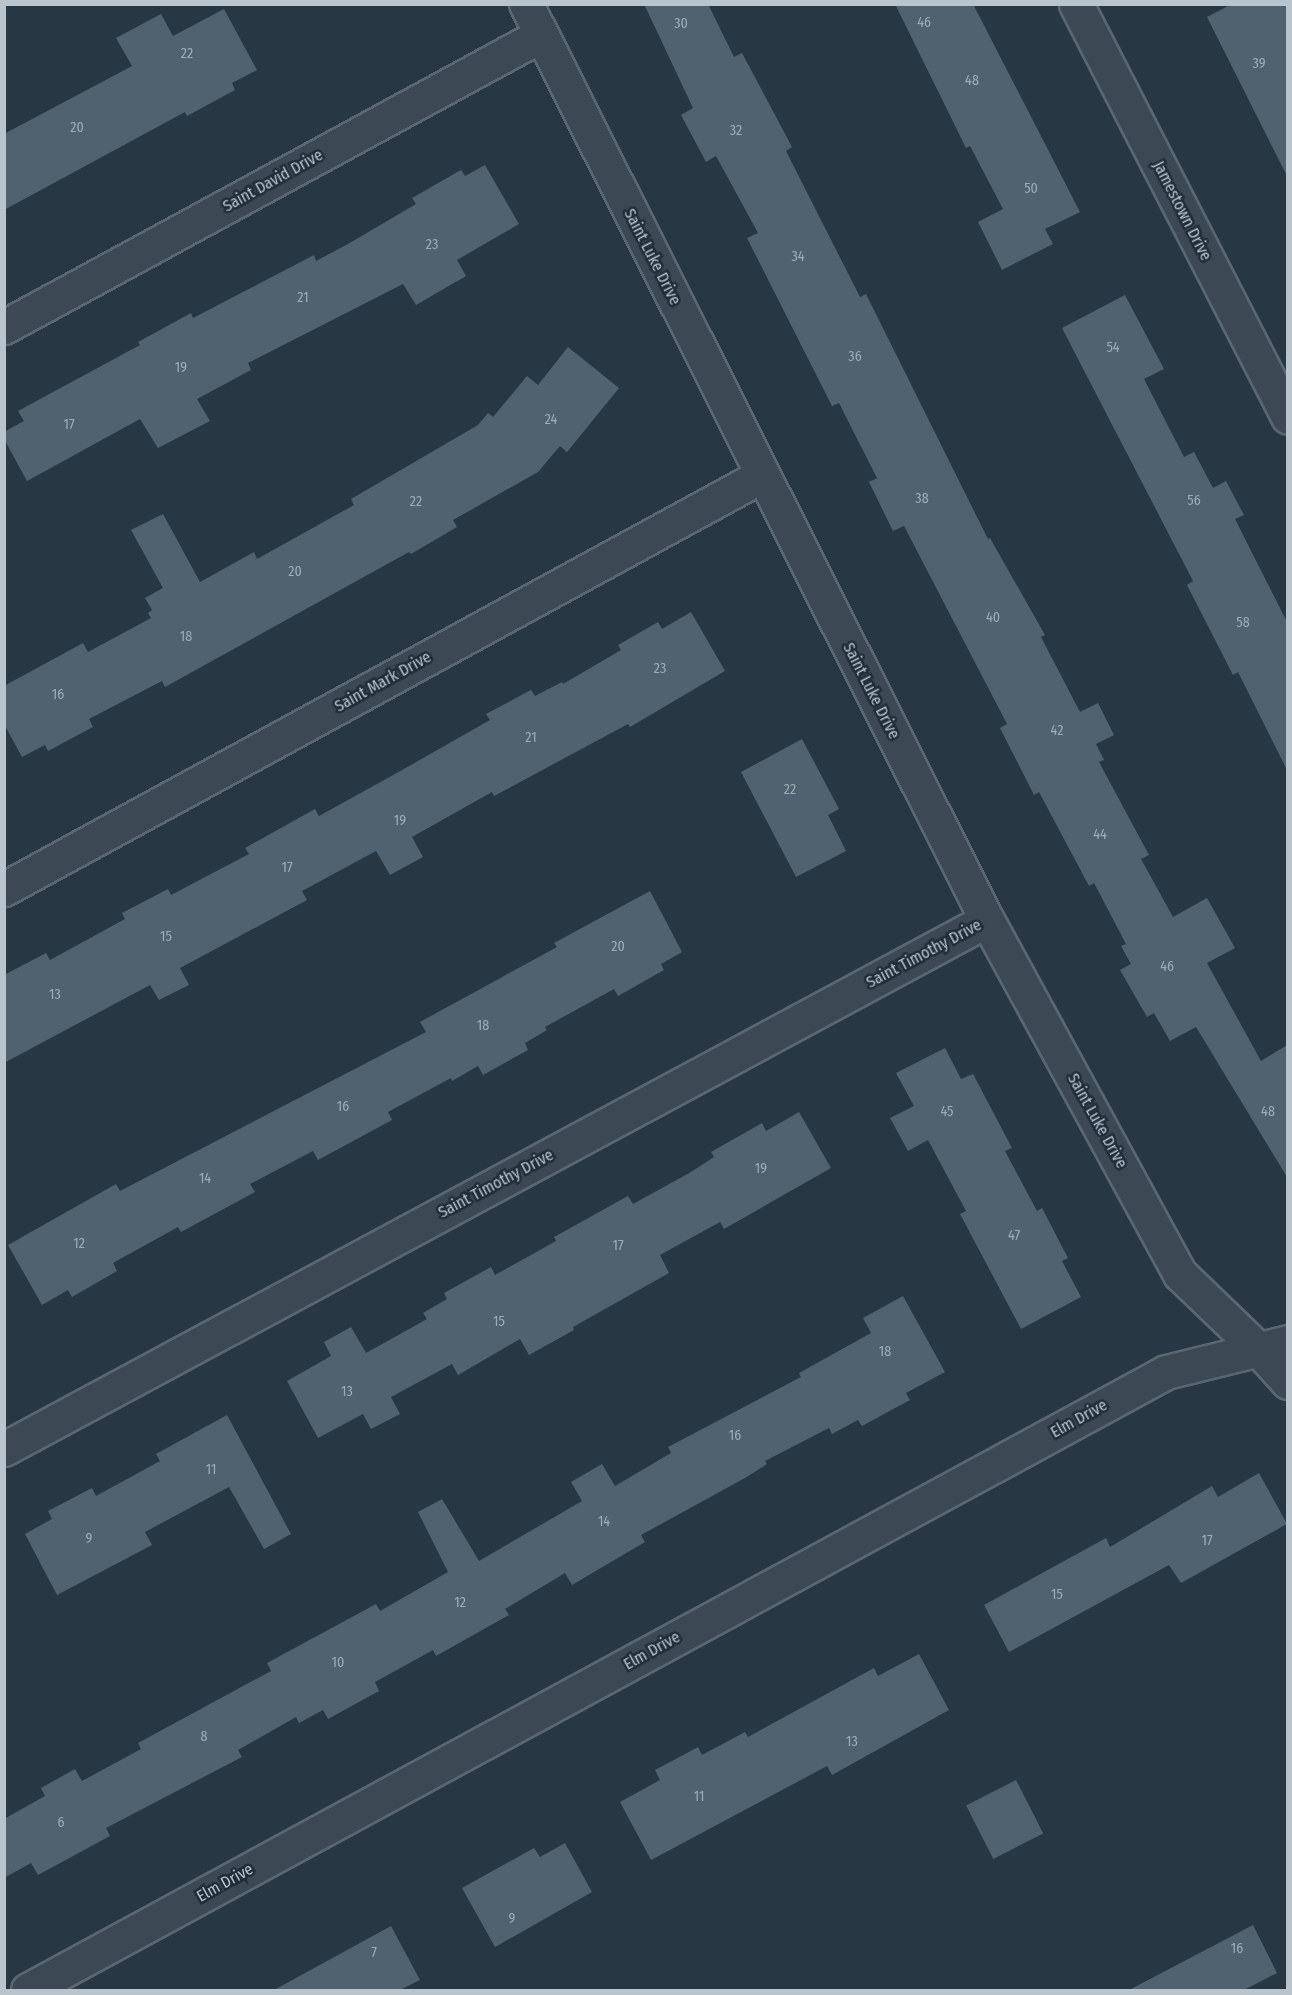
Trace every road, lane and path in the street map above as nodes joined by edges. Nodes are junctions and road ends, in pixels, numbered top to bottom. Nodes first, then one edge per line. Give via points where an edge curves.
1 (526, 4) edge
2 (1076, 4) edge
3 (542, 35) junction
4 (4, 327) edge
5 (1287, 417) edge
6 (761, 476) junction
7 (4, 889) edge
8 (987, 920) junction
9 (1273, 1346) edge
10 (1287, 1382) edge
11 (4, 1449) edge
12 (28, 1990) edge

1 - 3 street, Saint Luke Drive
2 - 5 street, Jamestown Drive
3 - 4 street, Saint David Drive
3 - 6 street, Saint Luke Drive
6 - 7 street, Saint Mark Drive
6 - 8 street, Saint Luke Drive
8 - 9 street, Saint Luke Drive via 1180,1274
8 - 11 street, Saint Timothy Drive
9 - 10 street, Saint Luke Drive
9 - 12 street, Elm Drive via 1166,1372

